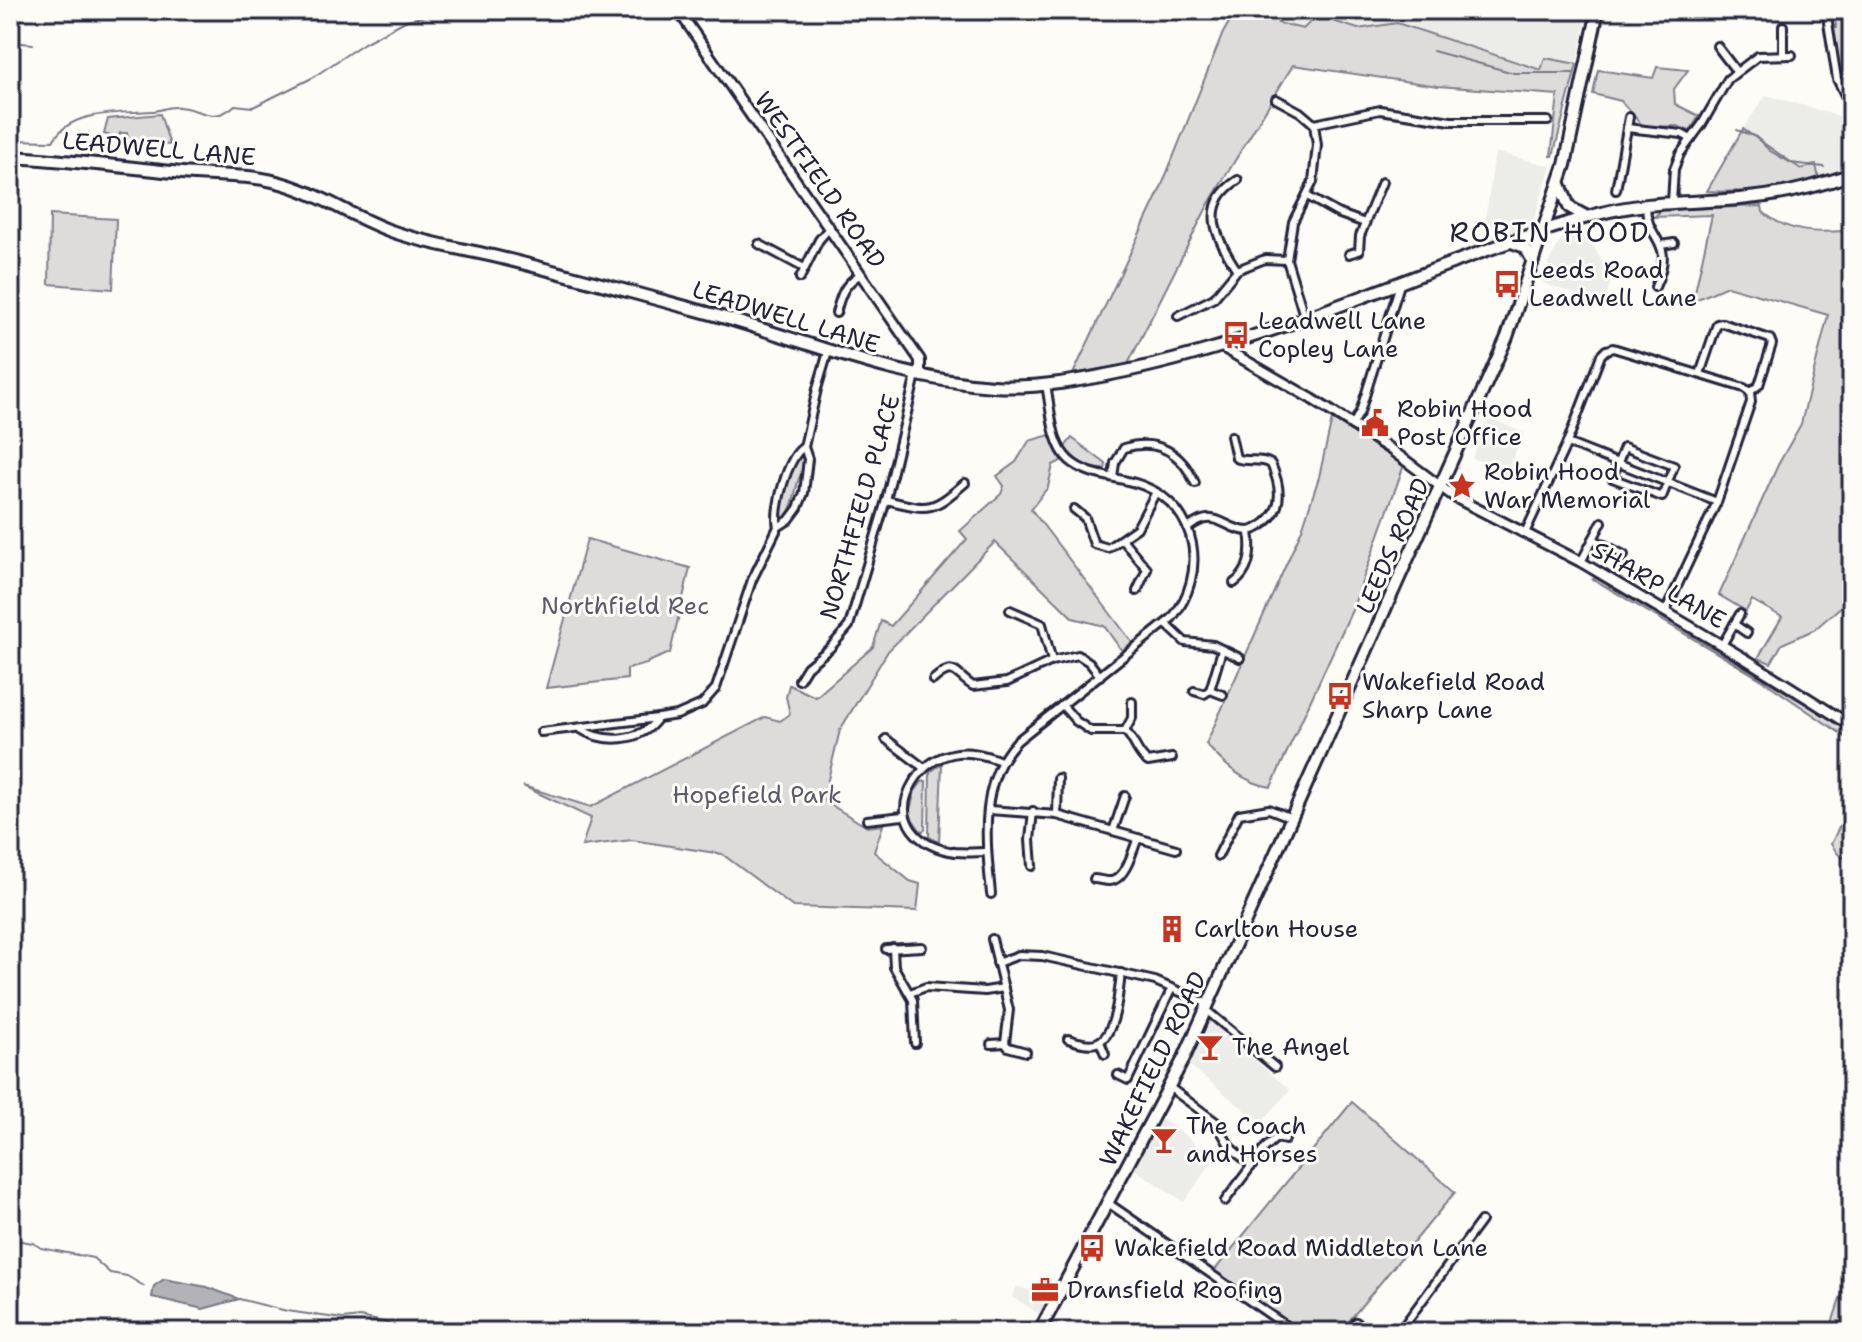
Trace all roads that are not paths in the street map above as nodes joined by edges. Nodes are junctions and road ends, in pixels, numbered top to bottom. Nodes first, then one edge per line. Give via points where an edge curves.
1 (678, 10) edge
2 (1598, 10) edge
3 (1826, 10) edge
4 (1783, 26) dead end
5 (1717, 46) dead end
6 (1783, 54) junction
7 (1792, 55) dead end
8 (1736, 71) junction
9 (1276, 99) dead end
10 (1852, 109) edge
11 (1629, 117) dead end
12 (1548, 121) dead end
13 (1314, 124) junction
14 (1627, 128) junction
15 (1691, 139) junction
16 (10, 157) edge
17 (1852, 174) edge
18 (1238, 180) dead end
19 (1382, 182) dead end
20 (1560, 183) junction
21 (1616, 190) dead end
22 (1307, 196) junction
23 (1672, 202) junction
24 (1646, 204) junction
25 (1587, 217) junction
26 (1365, 223) junction
27 (830, 227) junction
28 (1544, 230) junction
29 (1509, 241) junction
30 (1674, 243) dead end
31 (759, 244) dead end
32 (1661, 245) junction
33 (1349, 254) dead end
34 (1287, 260) junction
35 (1533, 261) junction
36 (804, 268) junction
37 (1237, 270) junction
38 (861, 274) junction
39 (800, 278) dead end
40 (1401, 281) junction
41 (1655, 287) dead end
42 (836, 313) dead end
43 (1178, 316) dead end
44 (1305, 319) junction
45 (1222, 347) junction
46 (828, 352) junction
47 (1700, 374) junction
48 (918, 376) junction
49 (1046, 385) junction
50 (1750, 392) junction
51 (1352, 426) junction
52 (1231, 436) dead end
53 (1567, 443) junction
54 (804, 447) junction
55 (1618, 463) junction
56 (1197, 465) dead end
57 (1190, 471) junction
58 (1113, 477) junction
59 (1668, 482) junction
60 (965, 483) dead end
61 (1195, 483) dead end
62 (1441, 488) junction
63 (1156, 492) junction
64 (886, 500) junction
65 (1717, 502) junction
66 (1074, 509) dead end
67 (1602, 522) dead end
68 (778, 527) junction
69 (1188, 528) junction
70 (1249, 531) junction
71 (1525, 533) junction
72 (1122, 539) junction
73 (1593, 539) junction
74 (1581, 562) junction
75 (1619, 563) dead end
76 (1242, 578) junction
77 (1234, 583) dead end
78 (1250, 587) dead end
79 (1137, 591) dead end
80 (1010, 610) dead end
81 (1665, 612) junction
82 (1740, 614) dead end
83 (1166, 624) junction
84 (1734, 624) junction
85 (1747, 633) dead end
86 (1722, 645) junction
87 (1222, 650) junction
88 (1240, 658) dead end
89 (1052, 661) junction
90 (1100, 676) junction
91 (1017, 677) junction
92 (799, 680) dead end
93 (933, 680) dead end
94 (1022, 688) dead end
95 (1210, 690) junction
96 (1197, 695) dead end
97 (1223, 695) dead end
98 (1132, 702) dead end
99 (1062, 705) junction
100 (658, 718) junction
101 (1852, 726) edge
102 (579, 728) junction
103 (1125, 731) junction
104 (541, 732) dead end
105 (886, 739) dead end
106 (1172, 758) dead end
107 (1001, 761) junction
108 (924, 768) junction
109 (1058, 778) dead end
110 (1125, 796) dead end
111 (989, 810) junction
112 (1033, 811) junction
113 (1057, 815) junction
114 (903, 816) junction
115 (1292, 818) junction
116 (867, 820) dead end
117 (1113, 831) junction
118 (1138, 838) junction
119 (1176, 849) dead end
120 (987, 852) junction
121 (1218, 856) dead end
122 (1032, 866) dead end
123 (1094, 879) dead end
124 (991, 894) dead end
125 (992, 939) dead end
126 (922, 947) dead end
127 (997, 963) junction
128 (1121, 973) junction
129 (1004, 988) junction
130 (1172, 988) junction
131 (910, 993) junction
132 (1207, 1007) junction
133 (914, 1024) junction
134 (926, 1025) dead end
135 (1068, 1039) dead end
136 (1100, 1042) junction
137 (915, 1043) dead end
138 (1005, 1043) junction
139 (991, 1044) dead end
140 (1026, 1052) dead end
141 (1105, 1054) dead end
142 (1275, 1067) dead end
143 (1118, 1075) dead end
144 (1169, 1087) junction
145 (1285, 1140) dead end
146 (1252, 1166) junction
147 (1226, 1181) dead end
148 (1234, 1188) junction
149 (1225, 1201) dead end
150 (1108, 1203) junction
151 (1481, 1221) dead end
152 (1356, 1322) dead end
153 (1039, 1332) edge
154 (1295, 1332) edge
155 (1369, 1332) edge
156 (1399, 1332) edge

1 - 27 street, WESTFIELD ROAD
2 - 20 main road, LEEDS ROAD
3 - 10 street via 1837,79
4 - 6 street
5 - 8 street
6 - 7 street
6 - 8 street via 1758,56
8 - 15 street
9 - 13 street
11 - 14 street
12 - 13 street via 1451,121 1380,110
13 - 22 street via 1316,167
14 - 15 street
14 - 21 street
15 - 23 street via 1674,169
16 - 46 main road, LEADWELL LANE via 280,183 393,232 729,319
17 - 23 main road, LEADWELL LANE via 1820,186 1747,199
18 - 37 street via 1222,195 1213,219
19 - 26 street
20 - 25 main road via 1569,207
20 - 28 main road, LEEDS ROAD
22 - 26 street
22 - 34 street via 1293,222
23 - 24 main road, LEADWELL LANE
24 - 25 main road, LEADWELL LANE
24 - 32 street via 1647,221
25 - 28 main road, LEADWELL LANE
26 - 33 street via 1359,251
27 - 36 street
27 - 38 street, WESTFIELD ROAD
28 - 29 main road, LEADWELL LANE
28 - 35 main road, LEEDS ROAD
29 - 35 main road via 1525,247
29 - 40 main road, LEADWELL LANE
30 - 32 street
31 - 36 street
32 - 41 street via 1664,257
34 - 37 street via 1265,259
34 - 44 street
35 - 62 main road, LEEDS ROAD via 1507,337
36 - 39 street
37 - 43 street via 1214,298
38 - 42 street via 843,288
38 - 48 street, WESTFIELD ROAD via 920,360
40 - 44 main road, LEADWELL LANE
40 - 51 street
44 - 45 main road, LEADWELL LANE
45 - 49 main road, LEADWELL LANE
45 - 51 street, SHARP LANE
46 - 48 main road, LEADWELL LANE
46 - 54 street
47 - 50 street
47 - 50 street via 1717,324 1770,339 1759,385
47 - 53 street via 1606,350
48 - 49 main road, LEADWELL LANE via 993,386
48 - 64 street, NORTHFIELD PLACE
49 - 58 street via 1063,453 1080,467
50 - 65 street
51 - 62 street, SHARP LANE
52 - 70 street via 1236,458 1267,461 1278,483 1275,513
53 - 55 street
53 - 71 street
54 - 68 street via 793,458 784,484
54 - 68 street via 804,493 789,520
55 - 59 street
55 - 59 street via 1612,478 1662,497
55 - 59 street via 1624,447 1674,466
56 - 57 street
57 - 58 street via 1173,452 1142,444 1124,448
57 - 61 street
58 - 63 street
59 - 65 street
60 - 64 street via 930,508
62 - 71 street, SHARP LANE
62 - 115 main road, LEEDS ROAD
63 - 69 street
63 - 72 street via 1137,528
64 - 92 street, NORTHFIELD PLACE via 849,626
65 - 81 street
66 - 72 street via 1085,518 1094,544 1108,548
67 - 73 street
68 - 100 street via 752,580 716,688 702,704
69 - 70 street via 1215,519
69 - 83 street via 1193,578 1186,598
70 - 76 street via 1250,554
71 - 74 street, SHARP LANE
72 - 79 street via 1147,569
73 - 74 street
73 - 75 street via 1624,555
74 - 81 street, SHARP LANE
76 - 77 street
76 - 78 street
80 - 89 street via 1042,624
81 - 86 street, SHARP LANE
82 - 84 street
83 - 87 street via 1185,642
83 - 90 street
84 - 85 street
84 - 86 street
86 - 101 street, SHARP LANE
87 - 88 street
87 - 95 street
89 - 90 street via 1078,655
89 - 91 street
90 - 99 street
91 - 93 street via 973,686 946,669
91 - 94 street
95 - 96 street
95 - 97 street
98 - 103 street
99 - 103 street via 1091,731
99 - 107 street
100 - 102 street
100 - 102 street via 651,727 621,739 593,736
102 - 104 street
103 - 106 street via 1148,762
105 - 108 street
107 - 108 street via 954,753
107 - 111 street
108 - 114 street via 908,792
109 - 113 street
110 - 117 street
111 - 112 street
111 - 120 street
112 - 113 street
112 - 122 street
113 - 117 street
114 - 116 street
114 - 120 street via 915,833 940,848
115 - 121 street via 1269,809 1239,814
115 - 132 main road, WAKEFIELD ROAD
117 - 118 street
118 - 119 street
118 - 123 street via 1117,879
120 - 124 street
125 - 127 street
126 - 131 street via 890,948 894,967
127 - 128 street via 1029,954
127 - 129 street
128 - 130 street
128 - 136 street via 1115,1016
129 - 131 street via 926,987
129 - 138 street via 1009,1010
130 - 132 street
130 - 143 street via 1128,1080
131 - 133 street
132 - 142 street
132 - 144 main road, WAKEFIELD ROAD
133 - 134 street
133 - 137 street
135 - 136 street
136 - 141 street
138 - 139 street
138 - 140 street
144 - 146 street via 1216,1122 1230,1147
144 - 150 main road, WAKEFIELD ROAD
145 - 146 street via 1277,1135
146 - 148 street
147 - 148 street
148 - 149 street
150 - 153 main road, WAKEFIELD ROAD
150 - 154 street
151 - 156 street
152 - 155 street

